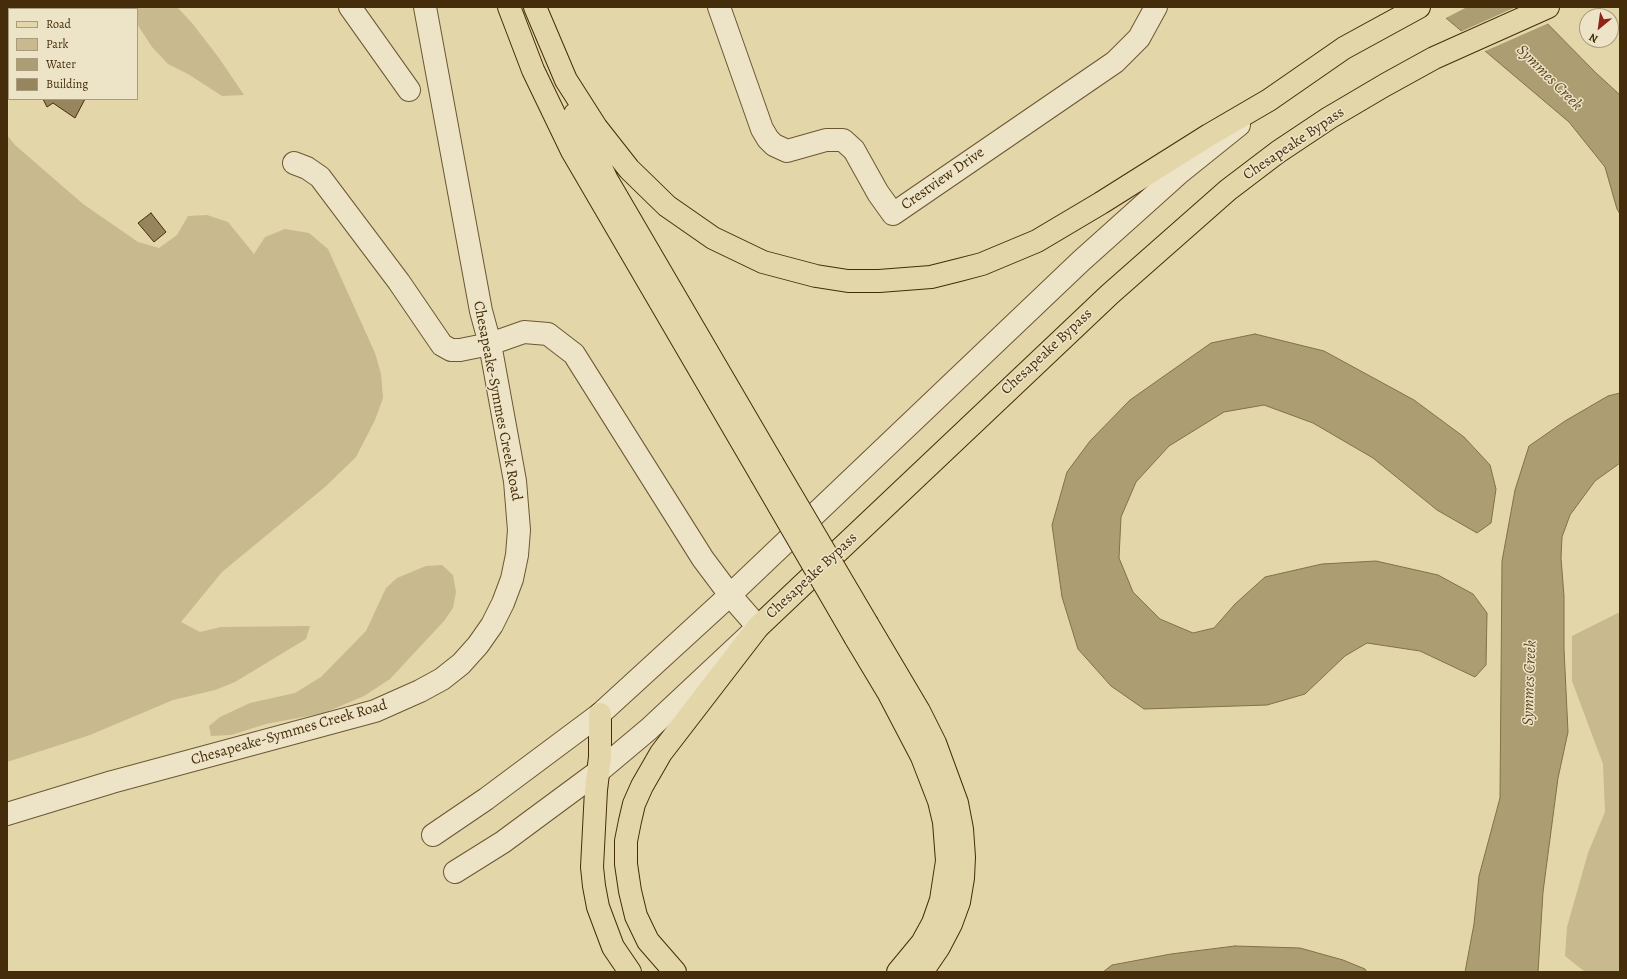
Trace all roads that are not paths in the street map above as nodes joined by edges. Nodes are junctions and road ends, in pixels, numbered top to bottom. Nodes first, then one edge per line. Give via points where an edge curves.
1 (350, 7) edge
2 (425, 7) edge
3 (509, 7) edge
4 (535, 7) edge
5 (719, 7) edge
6 (1156, 7) edge
7 (1419, 7) edge
8 (1548, 7) edge
9 (566, 80) junction
10 (409, 90) dead end
11 (1269, 100) junction
12 (294, 163) dead end
13 (490, 344) junction
14 (767, 469) junction
15 (730, 595) junction
16 (758, 627) junction
17 (862, 631) junction
18 (600, 714) junction
19 (599, 771) junction
20 (7, 814) edge
21 (433, 835) dead end
22 (455, 872) dead end
23 (630, 972) edge
24 (675, 972) edge
25 (898, 972) edge
26 (922, 972) edge

1 - 10 street
2 - 13 street, Chesapeake-Symmes Creek Road via 481,311
3 - 14 main road via 533,70 572,151
4 - 9 main road
5 - 6 street, Crestview Drive via 762,129 768,139 774,145 788,151 826,140 842,140 854,150 893,214 1115,62 1139,38
7 - 11 main road via 1344,48
8 - 16 main road, Chesapeake Bypass via 1434,58 1384,85 1278,152 1228,190 1012,385
9 - 11 main road via 596,127 629,169 667,206 690,223 724,244 763,262 816,276 848,281 892,281 931,277 982,264 1008,254 1062,227
9 - 14 main road via 580,127
11 - 15 street via 1178,174 1081,261
12 - 13 street via 320,177 399,282 442,345 451,350 460,350
13 - 15 street via 524,332 548,334 574,354 703,559
13 - 20 street, Chesapeake-Symmes Creek Road via 515,481 519,530 517,555 512,579 495,620 478,646 461,664 420,692 375,711 112,782
14 - 17 main road, bridge
15 - 16 street
15 - 18 street
16 - 19 street, Chesapeake Bypass via 649,729
16 - 24 main road via 661,753 634,804 626,841 626,864 636,916 648,941
17 - 25 main road via 888,692 922,756 944,822 947,860 941,900 922,943
17 - 26 main road via 919,712 935,744 957,803 962,829 964,864 959,902 948,930
18 - 19 main road
18 - 21 street
19 - 22 street, Chesapeake Bypass via 503,842
19 - 23 main road via 592,860 594,886 598,908 613,947

